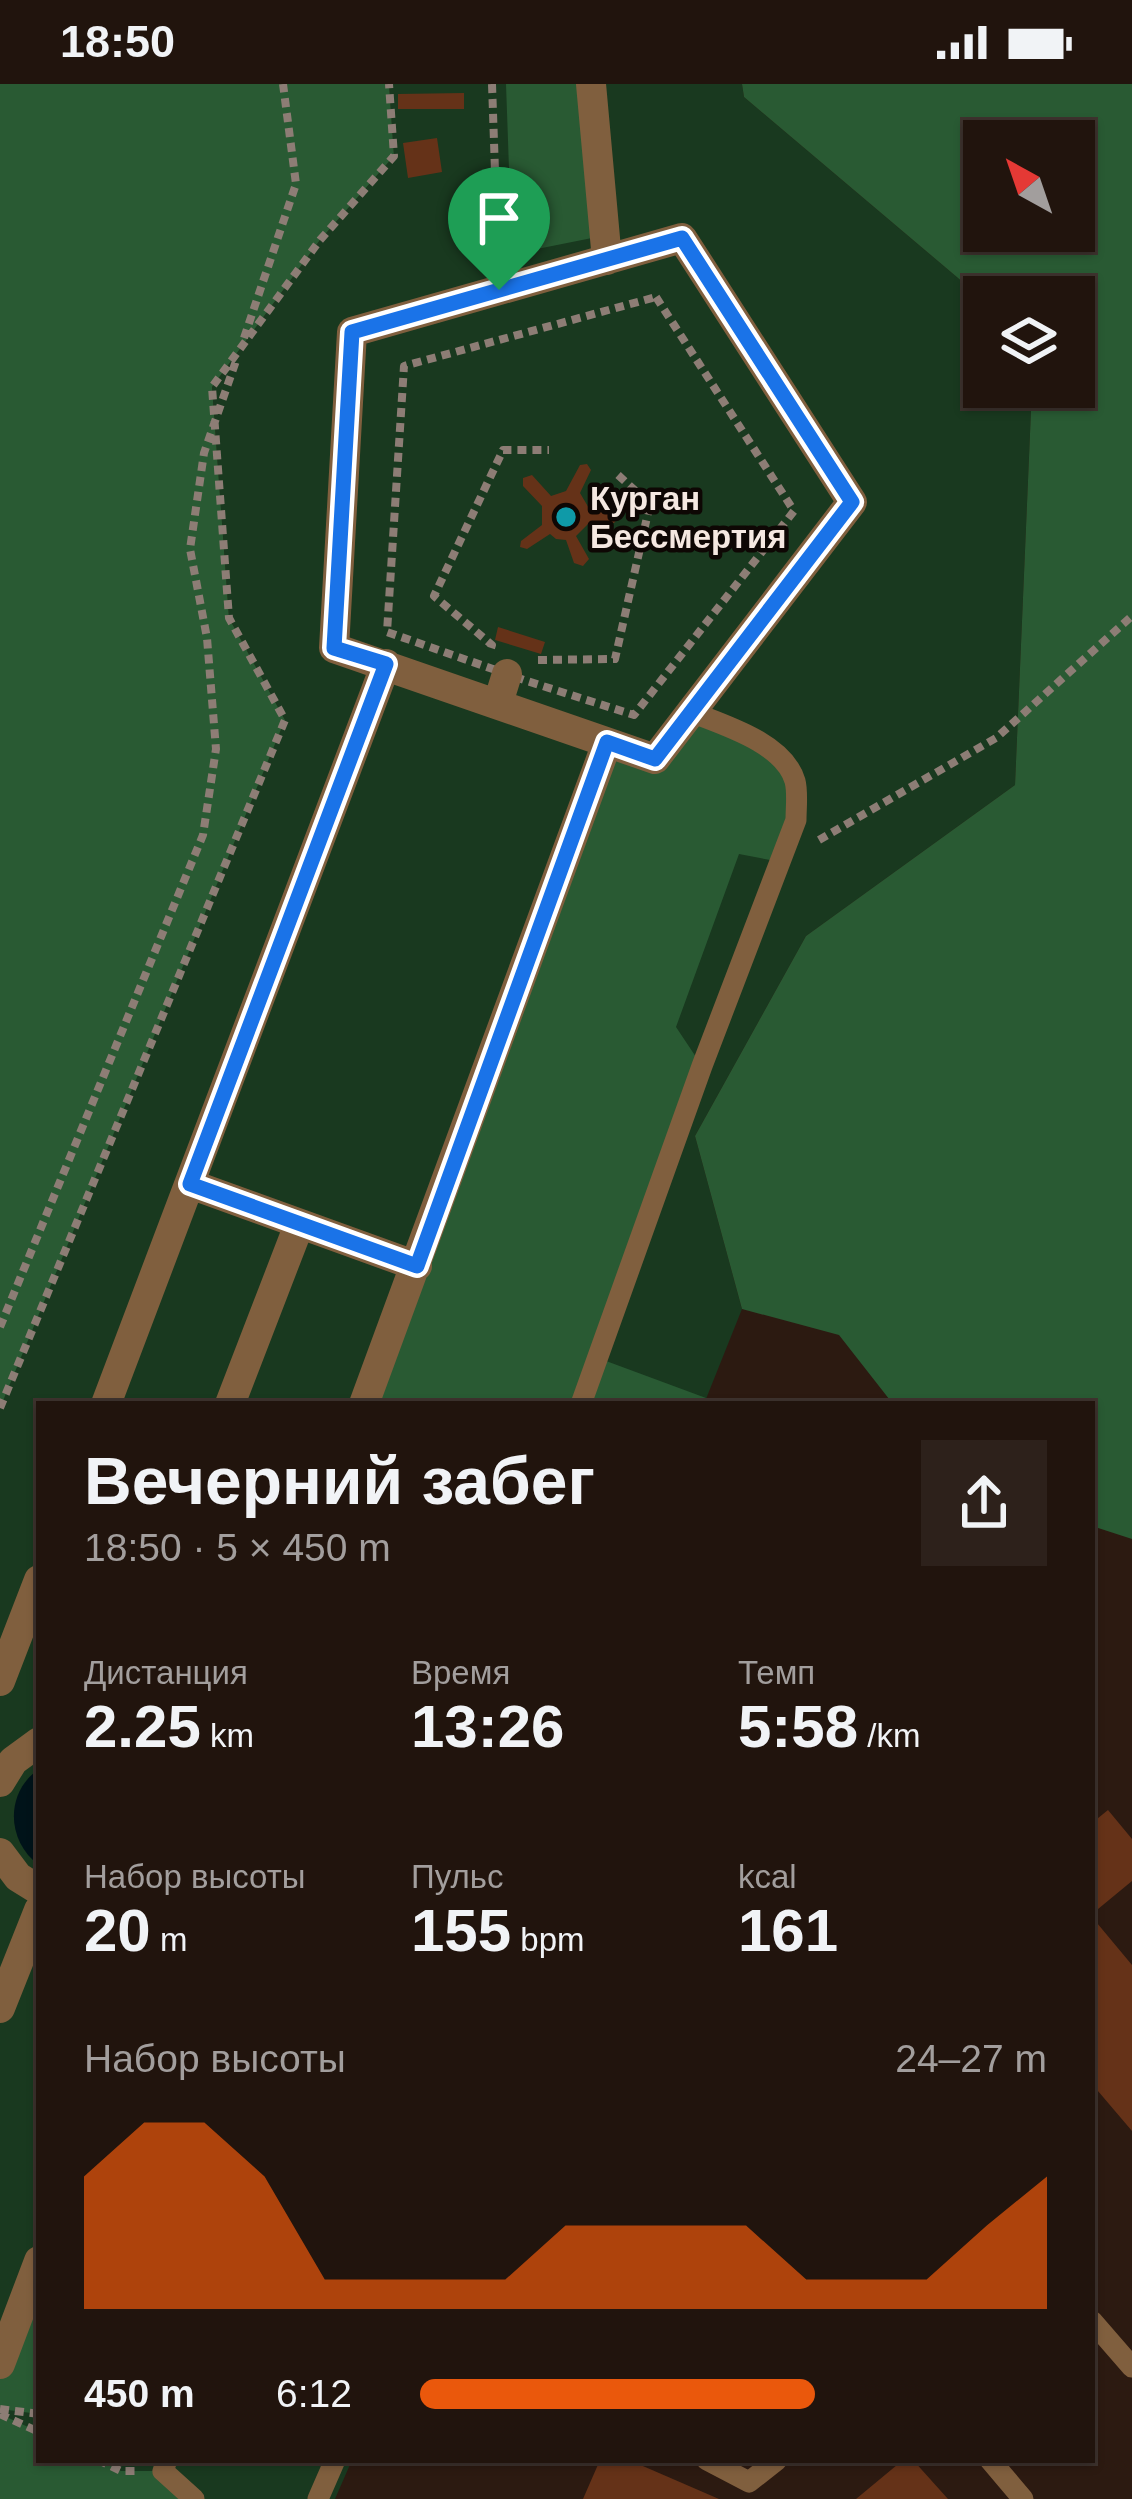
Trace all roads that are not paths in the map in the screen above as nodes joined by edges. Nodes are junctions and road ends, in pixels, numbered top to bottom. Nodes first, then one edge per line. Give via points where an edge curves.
1 (591, 84) edge
2 (607, 260) junction
3 (386, 664) junction
4 (691, 712) junction
5 (607, 742) junction
6 (190, 1184) junction
7 (298, 1225) junction
8 (417, 1266) junction
9 (107, 1401) edge
10 (231, 1401) edge
11 (365, 1401) edge
12 (582, 1401) edge
13 (36, 1588) edge
14 (0, 1682) edge
15 (36, 1744) edge
16 (0, 1782) edge
17 (0, 1853) edge
18 (36, 1888) edge
19 (36, 1918) edge
20 (0, 2008) edge
21 (36, 2269) edge
22 (1095, 2324) edge
23 (0, 2364) edge
24 (1132, 2367) edge
25 (166, 2463) edge
26 (334, 2463) edge
27 (712, 2463) edge
28 (774, 2463) edge
29 (993, 2463) edge
30 (194, 2499) edge
31 (318, 2499) edge
32 (1023, 2499) edge

1 - 2 street
2 - 3 street via 352,332 334,648
2 - 4 street via 682,238 852,502
3 - 5 street via 497,681
3 - 6 street
4 - 5 street via 655,759
4 - 12 lane via 773,749 795,779 796,820
5 - 8 street
6 - 7 street
6 - 9 street
7 - 8 street
7 - 10 street
8 - 11 street
13 - 14 street
15 - 16 street
17 - 18 street
19 - 20 street
21 - 23 street
22 - 24 lane
25 - 30 lane via 163,2471
26 - 31 lane
27 - 28 lane via 749,2482
29 - 32 lane

